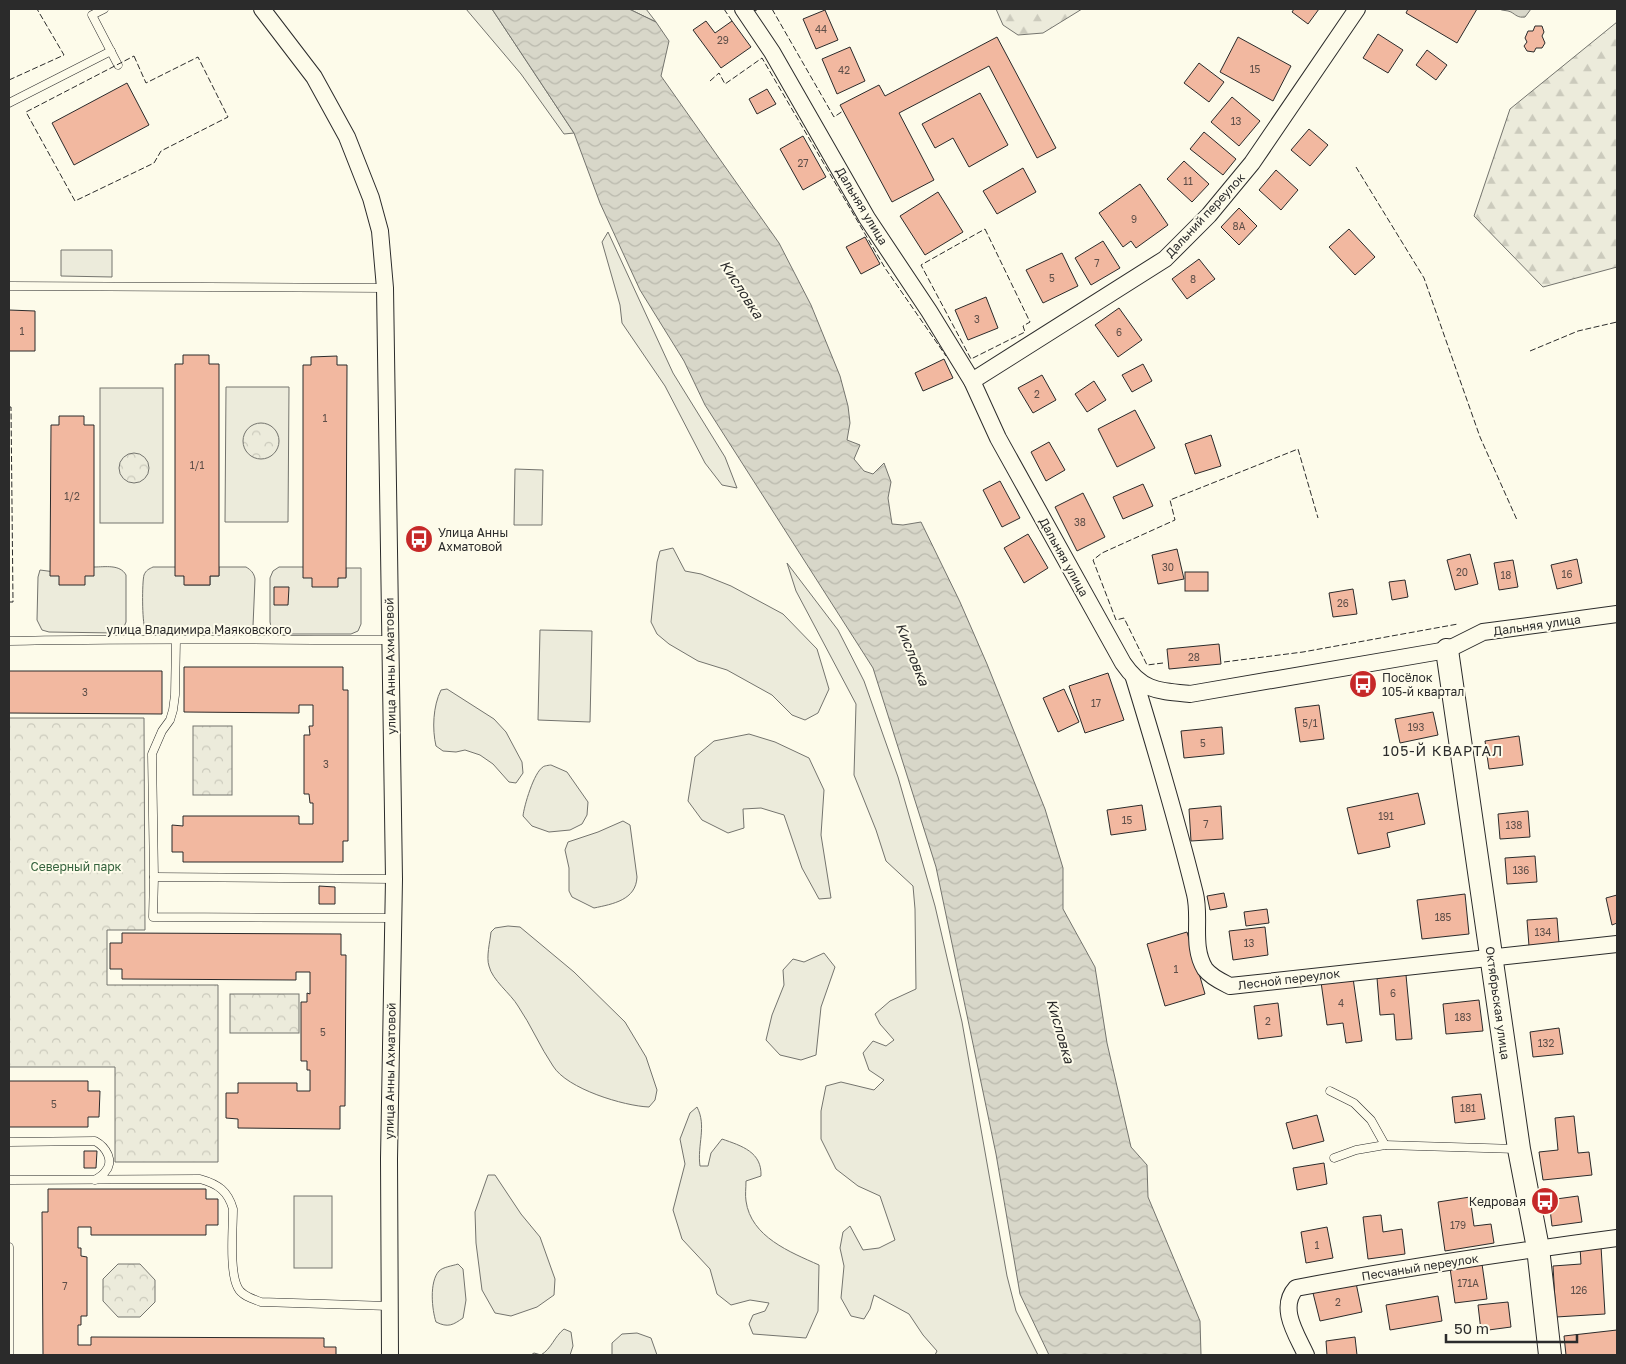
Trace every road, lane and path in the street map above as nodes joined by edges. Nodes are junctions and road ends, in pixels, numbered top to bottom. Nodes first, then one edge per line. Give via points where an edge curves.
1 (104, 9) edge
2 (262, 9) edge
3 (743, 9) edge
4 (1357, 9) edge
5 (111, 51) junction
6 (118, 65) dead end
7 (9, 102) edge
8 (9, 286) edge
9 (385, 288) junction
10 (972, 381) junction
11 (1617, 614) edge
12 (176, 640) junction
13 (389, 640) junction
14 (9, 641) edge
15 (1447, 650) junction
16 (1134, 678) junction
17 (154, 877) junction
18 (394, 879) junction
19 (394, 918) junction
20 (1617, 944) edge
21 (1491, 958) junction
22 (1330, 1091) dead end
23 (9, 1142) edge
24 (1384, 1145) junction
25 (1519, 1149) junction
26 (1334, 1158) dead end
27 (9, 1180) edge
28 (95, 1180) junction
29 (1617, 1238) edge
30 (9, 1247) edge
31 (1538, 1248) junction
32 (389, 1306) junction
33 (9, 1355) edge
34 (390, 1355) edge
35 (1306, 1355) edge
36 (1550, 1355) edge

1 - 5 lane via 92,15
2 - 9 street, улица Анны Ахматовой via 314,77 347,137 380,231
3 - 10 street, Дальняя улица via 772,52 867,218
4 - 10 street, Дальний переулок via 1252,163 1209,215 1165,259
5 - 6 lane
5 - 7 lane
8 - 9 lane
9 - 13 street, улица Анны Ахматовой
10 - 16 street, Дальняя улица via 998,438
11 - 15 street, Дальняя улица via 1483,632
12 - 13 lane, улица Владимира Маяковского
12 - 14 lane, улица Владимира Маяковского
12 - 17 lane via 173,710 152,754
13 - 18 street, улица Анны Ахматовой
15 - 16 street, Дальняя улица via 1190,694 1148,687
15 - 21 street, Октябрьская улица
16 - 21 street, Лесной переулок via 1196,897 1197,948 1206,969 1219,981 1230,986
17 - 18 lane
17 - 19 lane via 153,917
18 - 19 street, улица Анны Ахматовой
19 - 32 street, улица Анны Ахматовой
20 - 21 street, Лесной переулок
21 - 25 street, Октябрьская улица
22 - 24 lane via 1354,1103 1371,1120
23 - 28 lane via 95,1141 101,1144 109,1157 106,1172
24 - 25 lane
24 - 26 lane
25 - 31 street, Октябрьская улица
27 - 28 lane
28 - 32 lane via 200,1179 222,1189 230,1199 232,1209 233,1274 238,1289 249,1298 261,1302
29 - 31 street, Песчаный переулок
30 - 33 lane
31 - 35 street, Песчаный переулок via 1296,1288 1287,1312
31 - 36 street, Октябрьская улица
32 - 34 street, улица Анны Ахматовой

